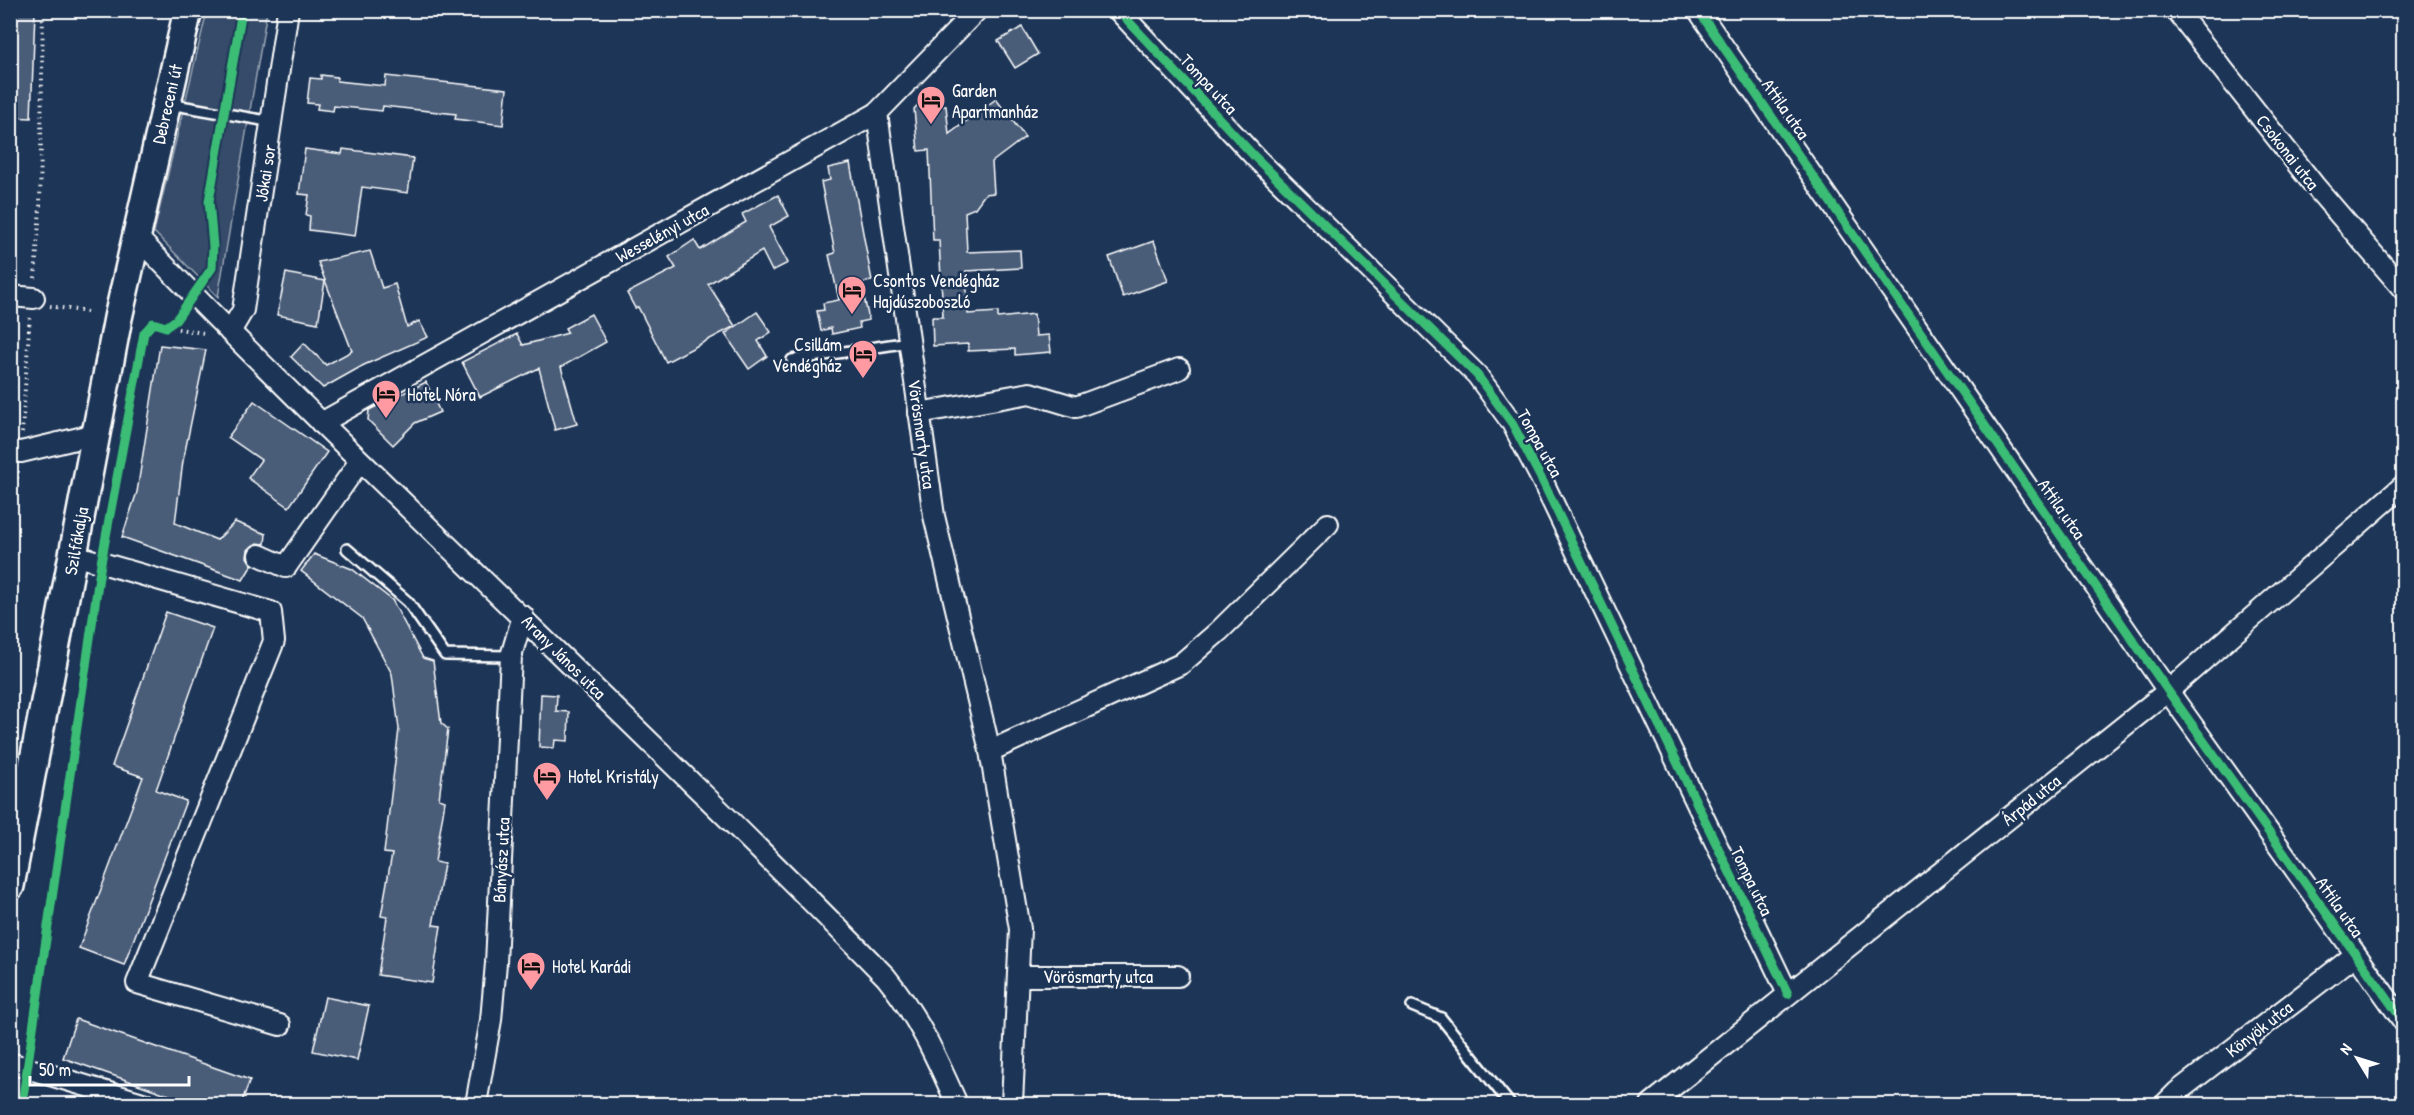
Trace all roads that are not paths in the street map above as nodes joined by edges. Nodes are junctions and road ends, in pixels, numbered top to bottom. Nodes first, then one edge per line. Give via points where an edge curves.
1 (188, 10) edge
2 (288, 10) edge
3 (977, 10) edge
4 (1118, 10) edge
5 (1698, 10) edge
6 (2176, 10) edge
7 (168, 103) junction
8 (877, 113) junction
9 (273, 122) junction
10 (144, 197) joint
11 (135, 235) junction
12 (2403, 290) edge
13 (10, 296) edge
14 (36, 306) road end
15 (230, 332) junction
16 (909, 342) junction
17 (792, 360) dead end
18 (1179, 369) dead end
19 (919, 413) junction
20 (321, 423) junction
21 (96, 434) junction
22 (16, 452) edge
23 (360, 461) junction
24 (2403, 485) edge
25 (1328, 524) dead end
26 (347, 549) dead end
27 (74, 555) junction
28 (259, 555) dead end
29 (523, 616) junction
30 (511, 656) junction
31 (2168, 690) junction
32 (990, 751) junction
33 (10, 886) edge
34 (2354, 956) junction
35 (1018, 976) junction
36 (1178, 976) dead end
37 (1788, 994) junction
38 (1412, 1006) dead end
39 (2403, 1022) edge
40 (280, 1025) dead end
41 (10, 1063) edge
42 (146, 1104) edge
43 (476, 1104) edge
44 (957, 1104) edge
45 (1011, 1104) edge
46 (1510, 1104) edge
47 (1651, 1104) edge
48 (2165, 1104) edge

1 - 7 street, Debreceni út
2 - 9 street, Jókai sor
3 - 8 street, Wesselényi utca
4 - 37 street, Tompa utca via 1255,157 1477,375 1512,423
5 - 31 street, Attila utca
6 - 12 street, Csokonai utca via 2314,185
7 - 9 lane
7 - 10 street, Debreceni út
8 - 16 street, Vörösmarty utca
8 - 20 street, Wesselényi utca
9 - 15 street, Jókai sor via 243,310
10 - 11 street, Szilfákalja
11 - 15 street, Arany János utca
11 - 21 street, Szilfákalja
13 - 14 street
15 - 20 street, Arany János utca
16 - 17 lane
16 - 19 street, Vörösmarty utca
18 - 19 street via 1076,407 1030,393
19 - 32 street, Vörösmarty utca via 934,516
20 - 23 street, Arany János utca
21 - 22 street
21 - 27 street, Szilfákalja
23 - 28 street via 286,567
23 - 29 street, Arany János utca
24 - 31 street, Árpád utca
25 - 32 street via 1181,664
26 - 30 lane via 408,602 445,655
27 - 33 street, Szilfákalja
27 - 40 street via 271,612 274,641 137,983
29 - 30 street, Bányász utca
29 - 44 street, Arany János utca via 886,977 927,1035
30 - 43 street, Bányász utca via 496,963
31 - 34 street, Attila utca
31 - 37 street, Árpád utca
32 - 35 street, Vörösmarty utca via 1020,929
34 - 39 street, Attila utca
34 - 48 street, Könyök utca
35 - 36 street, Vörösmarty utca
35 - 45 street, Vörösmarty utca
37 - 47 street, Árpád utca
38 - 46 lane via 1441,1018
41 - 42 street

